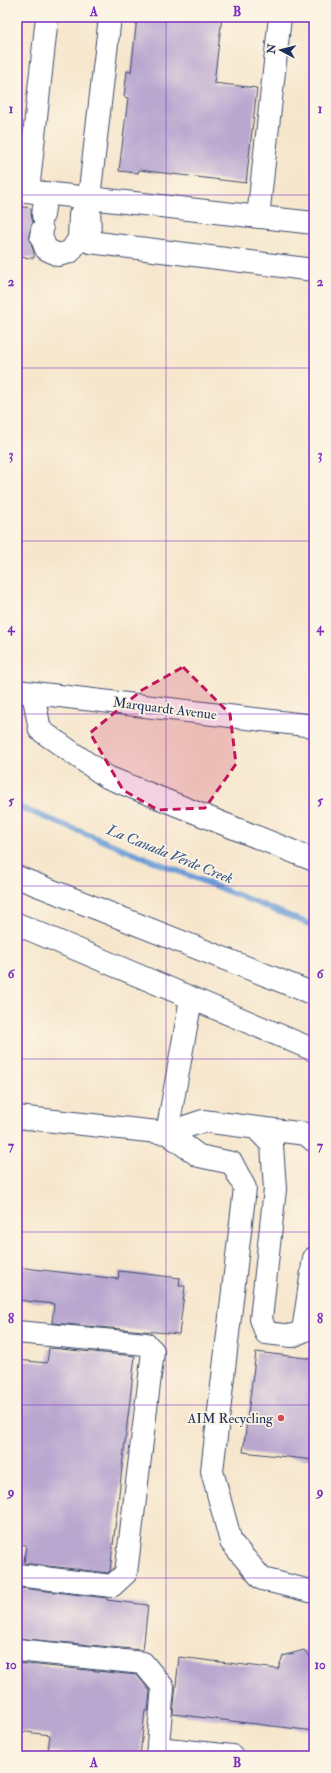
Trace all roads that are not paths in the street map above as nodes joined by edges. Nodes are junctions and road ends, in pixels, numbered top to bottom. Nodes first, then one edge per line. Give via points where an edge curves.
1 (47, 17) edge
2 (110, 17) edge
3 (280, 17) edge
4 (30, 192) edge
5 (80, 197) junction
6 (258, 217) junction
7 (314, 223) edge
8 (314, 270) edge
9 (25, 692) edge
10 (314, 726) edge
11 (314, 860) edge
12 (17, 877) edge
13 (17, 924) edge
14 (314, 994) edge
15 (191, 999) junction
16 (314, 1050) edge
17 (17, 1117) edge
18 (256, 1128) junction
19 (168, 1133) junction
20 (314, 1141) edge
21 (314, 1258) edge
22 (237, 1260) junction
23 (267, 1264) junction
24 (17, 1332) edge
25 (17, 1575) edge
26 (314, 1592) edge
27 (17, 1650) edge
28 (157, 1752) edge
29 (232, 1756) edge

1 - 4 street
2 - 5 street
3 - 6 street
4 - 5 street
4 - 5 street via 43,223 41,236 46,249 58,255 70,252 79,239
5 - 6 street
5 - 8 street via 90,242
6 - 7 street
9 - 10 street, Marquardt Avenue
9 - 11 street via 40,730 107,777
12 - 14 street
13 - 15 street
15 - 16 street
15 - 19 street
17 - 19 street
18 - 19 street via 203,1122
18 - 20 street via 306,1134
18 - 23 street via 272,1145 275,1189
19 - 22 street via 199,1156 232,1163 245,1188
21 - 23 street via 303,1332 292,1336 266,1333 261,1319
22 - 23 street
22 - 26 street via 212,1471 231,1542 262,1579
24 - 25 street via 146,1344 153,1351 126,1573 112,1586
27 - 28 street via 142,1663 163,1687
28 - 29 street

